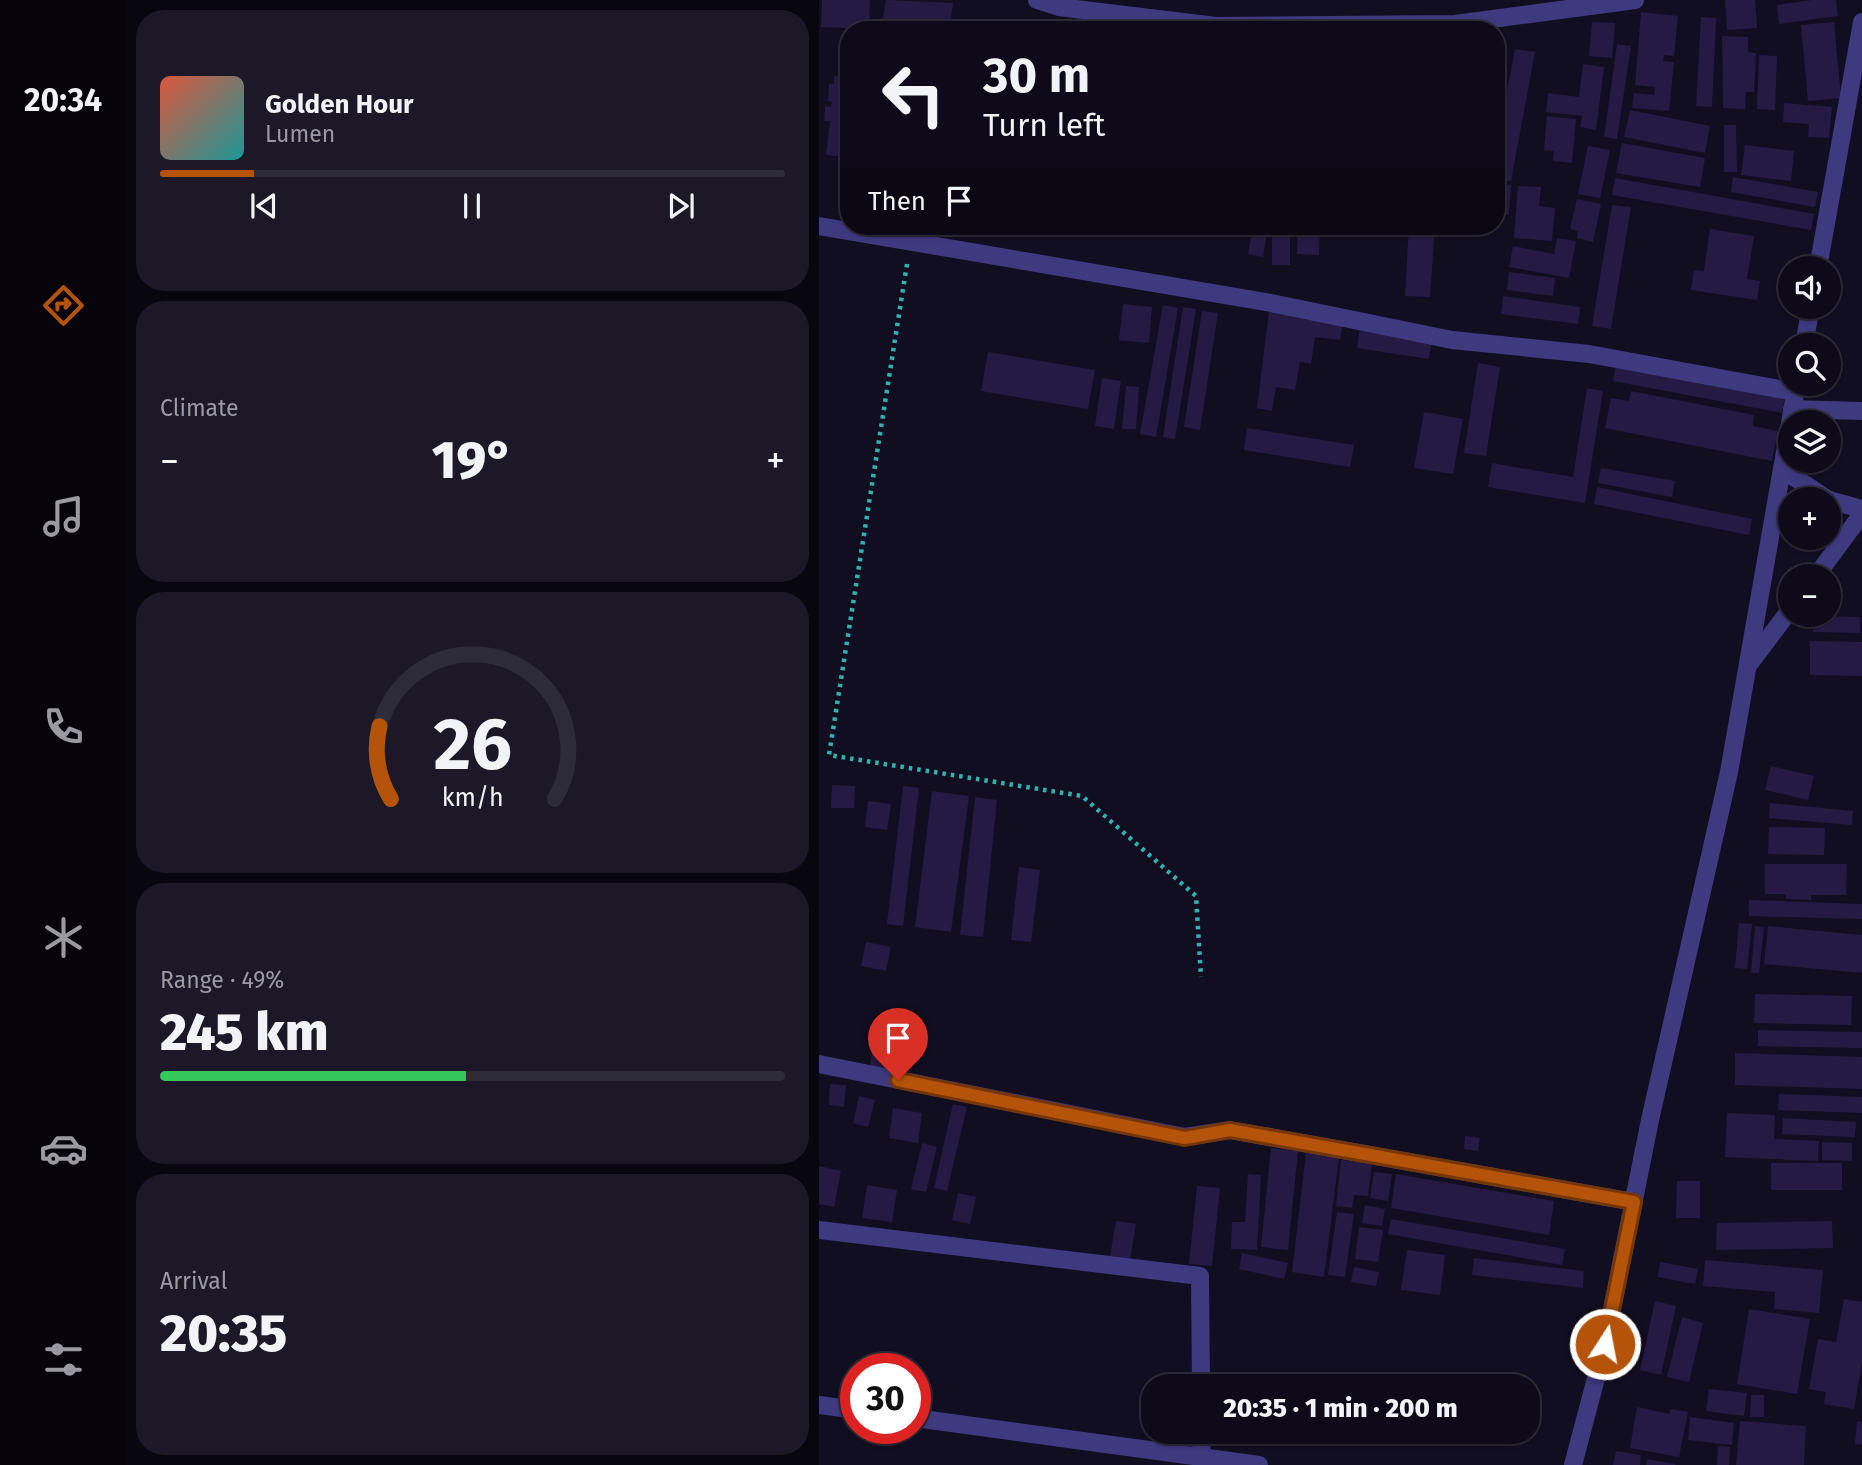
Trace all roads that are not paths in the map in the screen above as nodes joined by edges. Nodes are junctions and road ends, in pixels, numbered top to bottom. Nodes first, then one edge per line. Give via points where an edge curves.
1 (1037, 0) edge
2 (1635, 0) edge
3 (1184, 21) edge
4 (1478, 21) edge
5 (1862, 22) edge
6 (819, 226) edge
7 (840, 229) edge
8 (874, 235) edge
9 (1820, 256) edge
10 (1778, 392) edge
11 (1799, 396) edge
12 (1862, 411) edge
13 (1780, 473) edge
14 (1787, 473) edge
15 (1809, 487) edge
16 (1841, 504) edge
17 (1862, 512) edge
18 (1825, 564) edge
19 (1778, 626) edge
20 (1747, 668) junction
21 (819, 1064) edge
22 (1634, 1202) junction
23 (819, 1230) edge
24 (1201, 1374) edge
25 (819, 1405) edge
26 (840, 1408) edge
27 (931, 1420) edge
28 (1202, 1461) edge
29 (1259, 1465) edge
30 (1573, 1465) edge

1 - 3 street via 1059,7
2 - 4 street
5 - 9 street
6 - 7 street
8 - 10 street via 1271,303 1452,340 1589,354
11 - 12 street
13 - 20 street
14 - 15 street
16 - 17 street
17 - 18 street
19 - 20 street
20 - 22 street via 1729,772
21 - 22 street via 1185,1138 1230,1130
22 - 30 street via 1605,1344
23 - 24 street via 1200,1276
25 - 26 street
27 - 28 street
28 - 29 street

